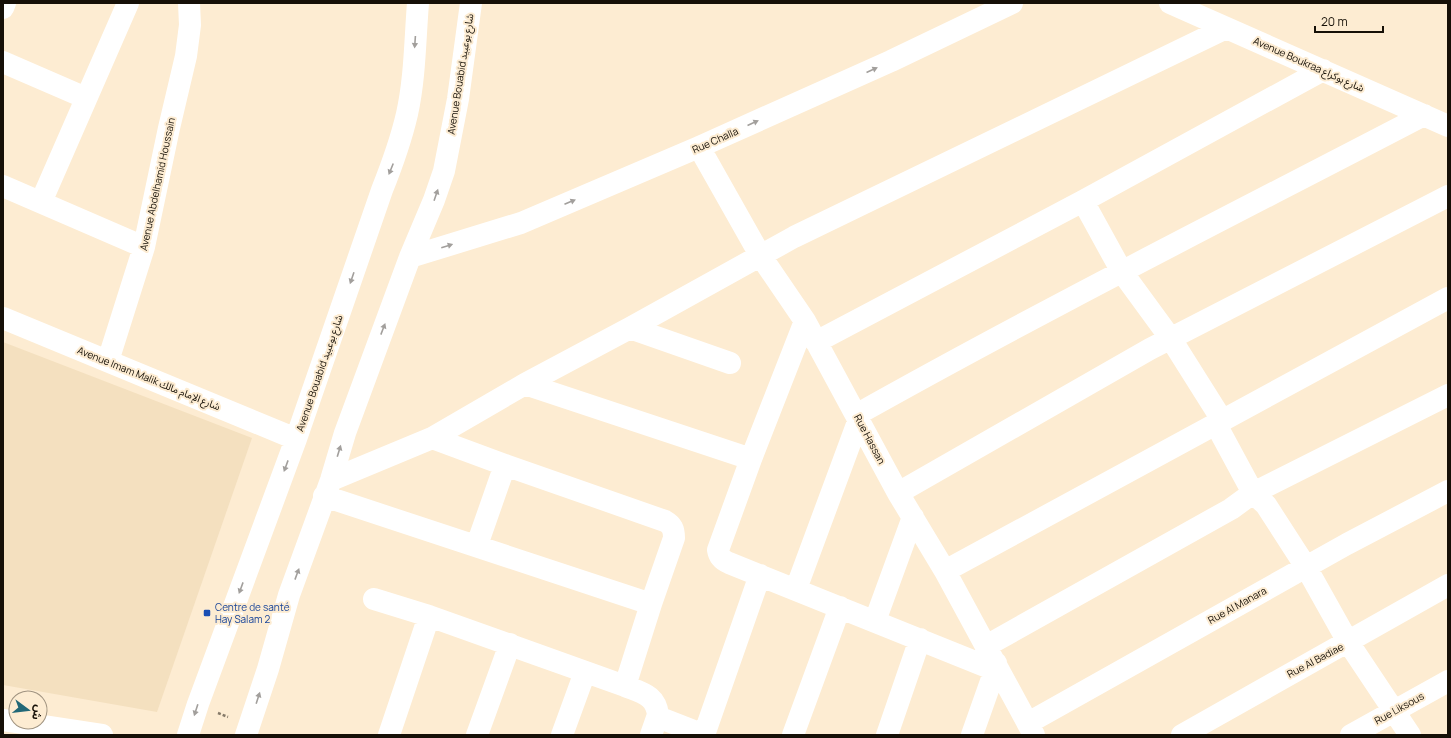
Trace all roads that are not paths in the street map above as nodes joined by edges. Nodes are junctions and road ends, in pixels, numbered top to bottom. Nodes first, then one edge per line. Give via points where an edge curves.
1 (5, 3) edge
2 (128, 3) edge
3 (189, 3) edge
4 (418, 3) edge
5 (471, 3) edge
6 (1012, 3) edge
7 (1170, 3) edge
8 (3, 8) edge
9 (1226, 28) junction
10 (3, 62) edge
11 (1323, 70) junction
12 (86, 98) junction
13 (1424, 115) junction
14 (1448, 126) edge
15 (699, 147) junction
16 (3, 186) edge
17 (1448, 196) edge
18 (1083, 201) junction
19 (41, 202) junction
20 (144, 247) junction
21 (760, 255) junction
22 (410, 257) junction
23 (1122, 272) junction
24 (1448, 298) edge
25 (3, 318) edge
26 (805, 321) junction
27 (630, 328) junction
28 (1171, 339) junction
29 (816, 342) junction
30 (108, 362) junction
31 (730, 363) dead end
32 (525, 384) junction
33 (1448, 395) edge
34 (857, 417) junction
35 (1222, 420) junction
36 (296, 438) junction
37 (432, 438) junction
38 (751, 459) junction
39 (505, 465) junction
40 (327, 488) junction
41 (1448, 491) edge
42 (898, 493) junction
43 (1253, 493) junction
44 (913, 517) junction
45 (477, 546) junction
46 (1306, 567) junction
47 (945, 571) junction
48 (760, 575) junction
49 (1448, 585) edge
50 (796, 589) junction
51 (374, 599) dead end
52 (651, 604) junction
53 (840, 607) junction
54 (429, 616) junction
55 (875, 621) junction
56 (920, 639) junction
57 (1348, 642) junction
58 (510, 644) junction
59 (992, 660) junction
60 (585, 672) junction
61 (1448, 681) edge
62 (625, 686) junction
63 (1394, 711) junction
64 (3, 720) edge
65 (654, 725) edge
66 (1031, 729) edge
67 (248, 730) edge
68 (41, 731) edge
69 (102, 735) edge
70 (188, 735) edge
71 (388, 735) edge
72 (477, 735) edge
73 (562, 735) edge
74 (704, 735) edge
75 (794, 735) edge
76 (887, 735) edge
77 (972, 735) edge
78 (1182, 735) edge
79 (1351, 735) edge
80 (1410, 735) edge

1 - 8 street
2 - 12 street
3 - 20 street, Avenue Abdelhamid Houssain via 190,25 186,56
4 -> 36 street, Avenue Bouabid شارع بوعبيد via 414,72 407,113 395,157
22 -> 5 street, Avenue Bouabid شارع بوعبيد via 444,171 458,99
15 -> 6 street, Rue Challa via 891,61
7 - 9 street, Avenue Boukraa شارع بوكراع
9 - 11 street, Avenue Boukraa شارع بوكراع
9 - 21 street
10 - 12 street
11 - 13 street, Avenue Boukraa شارع بوكراع
11 - 18 street
12 - 19 street
13 - 14 street, Avenue Boukraa شارع بوكراع
13 - 23 street
15 - 21 street, Rue Hassan
22 -> 15 street, Rue Challa via 521,222
16 - 19 street
17 - 28 street
18 - 23 street
18 - 29 street
19 - 20 street
20 - 30 street, Avenue Abdelhamid Houssain
21 - 26 street, Rue Hassan
21 - 27 street
40 -> 22 street, Avenue Bouabid شارع بوعبيد via 347,425
23 - 28 street
23 - 34 street via 924,377
24 - 35 street
25 - 30 street, Avenue Imam Malik شارع الإمام مالك
26 - 29 street, Rue Hassan
26 - 38 street
27 - 31 street
27 - 32 street
28 - 35 street
28 - 42 street
29 - 34 street, Rue Hassan
30 - 36 street, Avenue Imam Malik شارع الإمام مالك
32 - 37 street
32 - 38 street
33 - 43 street
34 - 42 street, Rue Hassan
34 - 50 street
35 - 43 street via 1219,430
35 - 47 street
36 -> 70 street, Avenue Bouabid شارع بوعبيد
37 - 39 street
37 - 40 street
38 - 48 street via 718,555 724,561
39 - 45 street
39 - 52 street via 670,524 674,538
40 - 45 street
67 -> 40 street, Avenue Bouabid شارع بوعبيد via 289,595
41 - 46 street, Rue Al Manara
42 - 44 street, Rue Hassan
43 - 46 street via 1266,505
43 - 59 street
44 - 47 street, Rue Hassan
44 - 55 street
45 - 52 street
46 - 57 street
46 - 66 street, Rue Al Manara
47 - 59 street, Rue Hassan
48 - 50 street
48 - 74 street
49 - 57 street, Rue Al Badiae
50 - 53 street
51 - 54 street
52 - 62 street
53 - 55 street
53 - 75 street
54 - 58 street
54 - 71 street
55 - 56 street
56 - 59 street
56 - 76 street
57 - 63 street
57 - 78 street, Rue Al Badiae
58 - 60 street
58 - 72 street
59 - 66 street, Rue Hassan
59 - 77 street
60 - 62 street
60 - 73 street
61 - 63 street, Rue Liksous
62 - 65 street via 651,698 657,707
63 - 79 street, Rue Liksous
63 - 80 street
64 - 68 street
65 - 74 street via 673,724
68 - 69 street

